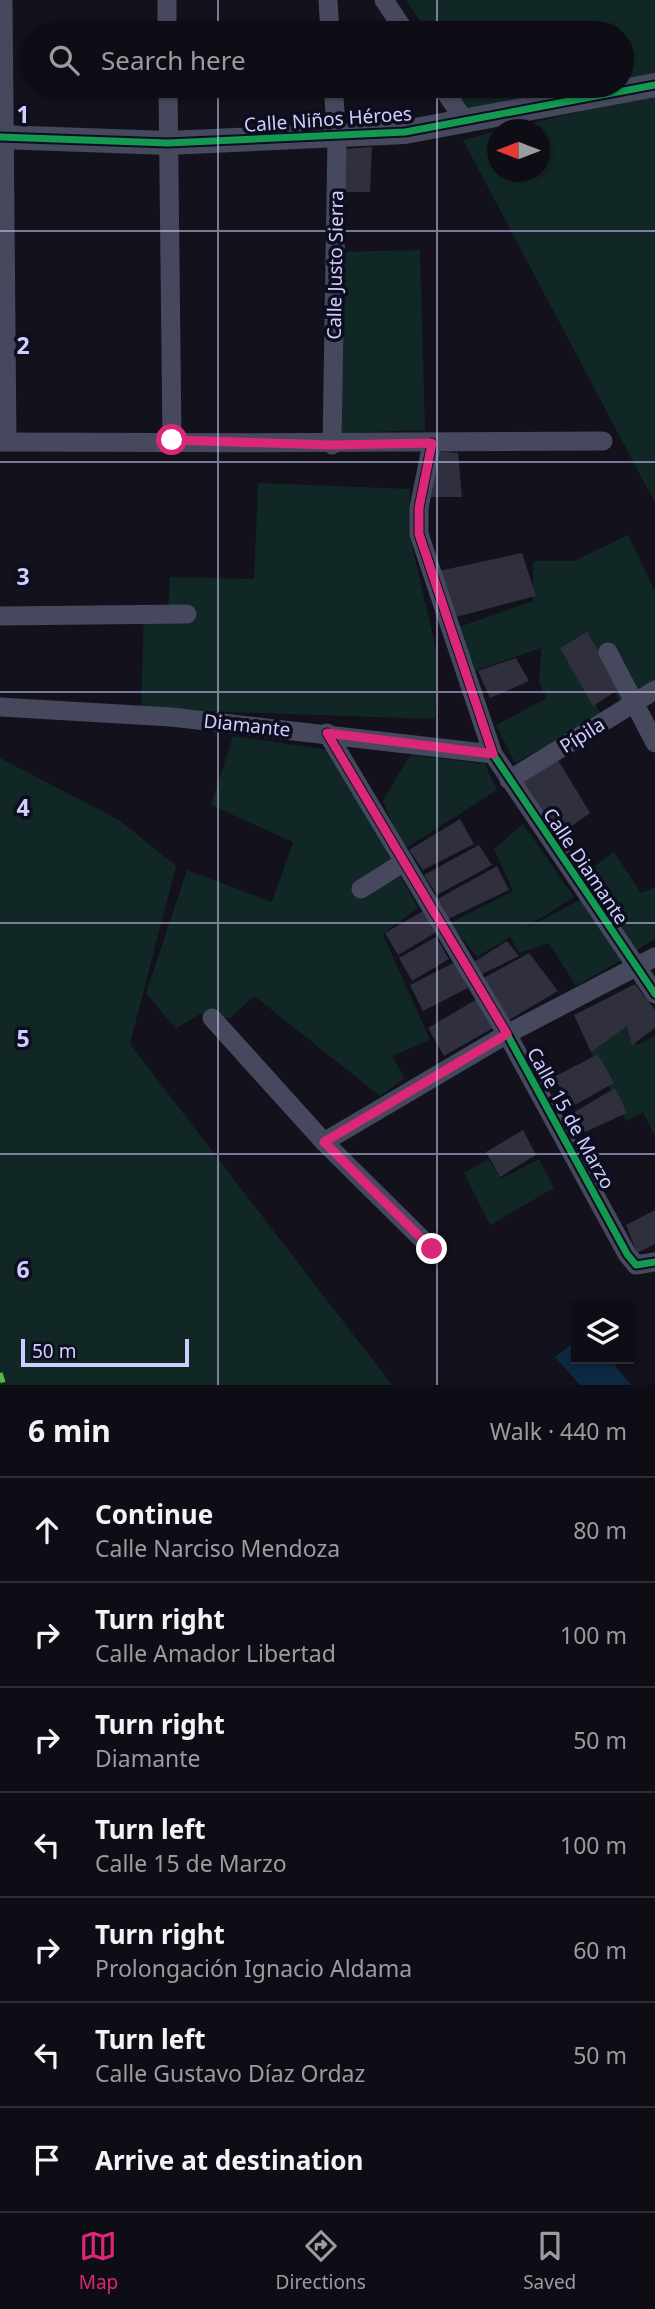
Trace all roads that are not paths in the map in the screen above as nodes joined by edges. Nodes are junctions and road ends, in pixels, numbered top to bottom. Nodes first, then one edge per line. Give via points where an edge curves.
1 (3, 0) edge
2 (167, 0) edge
3 (328, 0) edge
4 (384, 0) edge
5 (167, 21) edge
6 (329, 21) edge
7 (398, 21) edge
8 (655, 85) edge
9 (634, 89) edge
10 (168, 98) edge
11 (334, 98) edge
12 (449, 98) edge
13 (586, 98) edge
14 (465, 121) junction
15 (3, 137) edge
16 (337, 138) junction
17 (168, 144) junction
18 (172, 440) junction
19 (604, 441) dead end
20 (4, 442) edge
21 (432, 443) junction
22 (332, 445) junction
23 (187, 614) dead end
24 (0, 616) edge
25 (608, 652) dead end
26 (655, 690) edge
27 (634, 702) junction
28 (0, 707) edge
29 (327, 733) junction
30 (655, 743) edge
31 (493, 754) junction
32 (509, 780) junction
33 (404, 862) junction
34 (361, 889) dead end
35 (655, 957) edge
36 (635, 967) junction
37 (655, 994) edge
38 (212, 1018) dead end
39 (507, 1034) junction
40 (324, 1142) junction
41 (432, 1249) dead end
42 (646, 1264) edge

1 - 15 street
2 - 5 street
3 - 6 street
4 - 7 street
8 - 9 street, Calle Niños Héroes
10 - 17 street
11 - 16 street, Calle Justo Sierra
12 - 14 street
13 - 14 street, Calle Niños Héroes
14 - 16 street, Calle Niños Héroes
15 - 17 street, Calle Niños Héroes
15 - 20 street
16 - 17 street, Calle Niños Héroes
16 - 22 street, Calle Justo Sierra
17 - 18 street
18 - 20 street
18 - 22 street
19 - 21 street
21 - 22 street
21 - 31 street, Calle Diamante via 419,508 419,534
23 - 24 street
25 - 27 street
26 - 27 street, Pípila
27 - 30 street
27 - 32 street, Pípila
28 - 29 street, Diamante via 171,717
29 - 31 street, Diamante
29 - 33 street, Calle 15 de Marzo
31 - 32 street, Calle Diamante
32 - 36 street, Calle Diamante
33 - 34 street
33 - 39 street, Calle 15 de Marzo
35 - 36 street
36 - 37 street, Calle Diamante
36 - 39 street
38 - 40 street
39 - 40 street
39 - 42 street, Calle 15 de Marzo
40 - 41 street

